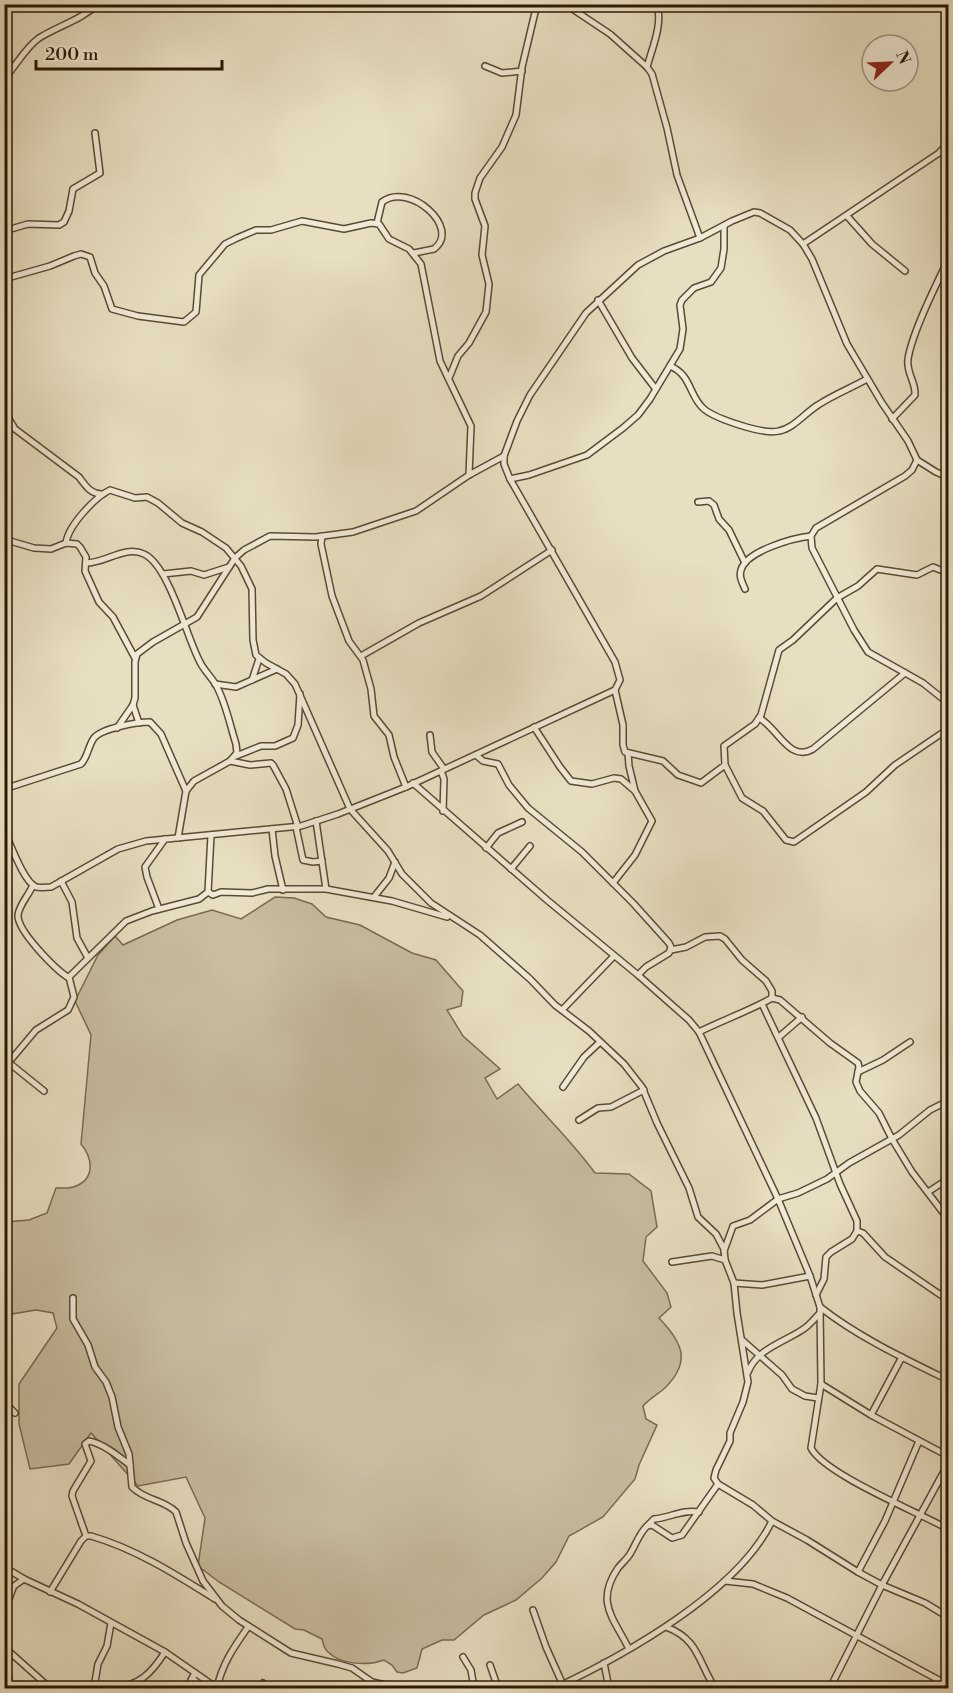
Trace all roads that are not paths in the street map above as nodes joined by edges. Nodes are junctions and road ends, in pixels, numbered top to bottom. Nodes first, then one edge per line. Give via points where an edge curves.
1 (98, 4) edge
2 (537, 4) edge
3 (565, 4) edge
4 (657, 4) edge
5 (485, 66) dead end
6 (647, 67) junction
7 (522, 71) junction
8 (4, 79) edge
9 (95, 133) dead end
10 (948, 143) edge
11 (847, 216) junction
12 (377, 223) junction
13 (724, 226) junction
14 (4, 231) edge
15 (700, 238) junction
16 (803, 244) junction
17 (414, 253) junction
18 (948, 260) edge
19 (905, 271) dead end
20 (4, 279) edge
21 (598, 300) junction
22 (670, 366) junction
23 (449, 378) junction
24 (867, 379) junction
25 (655, 388) junction
26 (4, 399) edge
27 (892, 419) junction
28 (504, 456) junction
29 (917, 460) junction
30 (469, 475) junction
31 (948, 477) edge
32 (510, 479) junction
33 (103, 494) junction
34 (698, 502) dead end
35 (322, 536) junction
36 (811, 536) junction
37 (4, 537) edge
38 (66, 543) junction
39 (552, 550) junction
40 (235, 558) junction
41 (86, 563) junction
42 (745, 563) junction
43 (229, 567) junction
44 (948, 573) edge
45 (163, 574) junction
46 (745, 589) dead end
47 (837, 598) junction
48 (184, 626) junction
49 (362, 656) junction
50 (135, 658) junction
51 (259, 658) junction
52 (277, 669) junction
53 (905, 673) junction
54 (252, 680) junction
55 (215, 684) junction
56 (615, 690) junction
57 (300, 694) junction
58 (948, 703) edge
59 (133, 705) junction
60 (759, 718) junction
61 (140, 723) junction
62 (534, 727) junction
63 (117, 728) junction
64 (948, 729) edge
65 (430, 735) dead end
66 (628, 753) junction
67 (476, 755) junction
68 (236, 756) junction
69 (230, 761) junction
70 (725, 765) junction
71 (442, 770) junction
72 (413, 783) junction
73 (406, 787) junction
74 (4, 789) edge
75 (186, 791) junction
76 (635, 791) junction
77 (350, 809) junction
78 (442, 811) junction
79 (316, 822) junction
80 (522, 822) dead end
81 (297, 827) junction
82 (272, 830) junction
83 (4, 831) edge
84 (211, 836) junction
85 (178, 838) junction
86 (165, 839) junction
87 (530, 846) dead end
88 (486, 848) junction
89 (322, 861) junction
90 (395, 862) junction
91 (511, 869) junction
92 (61, 881) junction
93 (613, 883) junction
94 (33, 885) junction
95 (326, 889) junction
96 (284, 890) junction
97 (208, 892) junction
98 (374, 897) junction
99 (159, 909) junction
100 (452, 919) junction
101 (671, 950) junction
102 (614, 956) junction
103 (88, 958) junction
104 (638, 975) junction
105 (69, 978) junction
106 (772, 998) junction
107 (762, 1004) junction
108 (562, 1010) junction
109 (802, 1017) junction
110 (699, 1032) junction
111 (779, 1036) junction
112 (600, 1042) junction
113 (910, 1042) dead end
114 (6, 1065) edge
115 (858, 1072) junction
116 (562, 1087) dead end
117 (644, 1090) junction
118 (44, 1091) dead end
119 (948, 1101) edge
120 (579, 1120) dead end
121 (892, 1139) junction
122 (836, 1172) junction
123 (948, 1179) edge
124 (928, 1192) junction
125 (778, 1199) junction
126 (948, 1219) edge
127 (857, 1231) junction
128 (724, 1251) junction
129 (725, 1260) junction
130 (672, 1262) dead end
131 (810, 1276) junction
132 (734, 1283) junction
133 (816, 1295) junction
134 (73, 1298) dead end
135 (948, 1300) edge
136 (820, 1310) junction
137 (741, 1338) junction
138 (760, 1356) junction
139 (902, 1358) junction
140 (747, 1373) junction
141 (948, 1380) edge
142 (821, 1384) junction
143 (818, 1398) junction
144 (4, 1402) edge
145 (15, 1413) dead end
146 (871, 1415) junction
147 (920, 1441) junction
148 (948, 1456) edge
149 (948, 1464) edge
150 (130, 1465) junction
151 (718, 1484) junction
152 (893, 1503) junction
153 (699, 1512) junction
154 (921, 1515) junction
155 (772, 1521) junction
156 (648, 1525) junction
157 (948, 1529) edge
158 (86, 1536) junction
159 (4, 1567) edge
160 (858, 1572) junction
161 (24, 1579) junction
162 (725, 1581) junction
163 (882, 1585) junction
164 (13, 1588) junction
165 (50, 1592) junction
166 (4, 1593) edge
167 (218, 1601) junction
168 (533, 1610) dead end
169 (4, 1612) edge
170 (948, 1617) edge
171 (111, 1623) junction
172 (666, 1627) junction
173 (248, 1628) junction
174 (858, 1635) junction
175 (4, 1647) edge
176 (629, 1649) junction
177 (165, 1652) junction
178 (4, 1656) edge
179 (463, 1657) dead end
180 (604, 1663) junction
181 (490, 1665) dead end
182 (194, 1676) junction
183 (948, 1685) edge
184 (135, 1687) edge
185 (560, 1687) edge
186 (4, 1688) edge
187 (217, 1688) edge
188 (831, 1688) edge
189 (50, 1689) edge
190 (94, 1689) edge
191 (112, 1689) edge
192 (187, 1689) edge
193 (204, 1689) edge
194 (399, 1689) edge
195 (474, 1689) edge
196 (498, 1689) edge
197 (609, 1689) edge
198 (715, 1689) edge

1 - 8 street via 34,43
2 - 7 street
3 - 6 street via 610,34
4 - 6 street via 657,32
5 - 7 street via 502,73
6 - 15 street via 680,186
7 - 23 street via 516,115 475,193 485,221 482,255 489,284 487,308
9 - 14 street via 100,173 72,189 64,222 28,224
10 - 11 street
11 - 16 street
11 - 19 street via 872,244
12 - 17 street via 389,238
12 - 17 street via 382,202 392,196 404,196 429,209 438,221 440,241 434,249
12 - 20 street via 344,229 294,222 225,244 199,275 196,312 184,322 112,309 86,255
13 - 15 street
13 - 16 street via 760,213 790,230
13 - 22 street via 723,260 718,273 711,282 690,290 682,300 681,344
15 - 21 street via 638,265
16 - 24 street via 847,344
17 - 23 street via 421,264 440,361
18 - 27 street via 911,346 908,368 915,395
21 - 25 street
21 - 28 street via 574,328 530,395
22 - 24 street via 683,375 697,401 709,412 774,432 789,427 819,405
22 - 25 street
23 - 30 street via 471,430
24 - 27 street
25 - 32 street via 629,424 587,455
26 - 33 street via 6,414 15,429 72,471 85,486
27 - 29 street
28 - 30 street
28 - 32 street
29 - 31 street
29 - 36 street via 906,476 821,524
30 - 35 street via 416,512 353,532
32 - 39 street
33 - 38 street via 72,528
33 - 40 street via 110,490 135,498 147,497 182,523 224,546
34 - 42 street via 709,501 714,505
35 - 40 street via 270,536
35 - 49 street via 332,596 350,641
36 - 42 street via 786,541
36 - 47 street via 812,548
37 - 38 street via 42,549
38 - 41 street via 80,547
39 - 49 street via 481,596 419,623
39 - 56 street via 615,662 620,680
40 - 43 street
40 - 51 street via 252,589 253,640
41 - 45 street via 131,551 146,555
41 - 50 street via 85,571 99,602 113,616
42 - 46 street via 740,573
43 - 45 street via 204,575 191,571
43 - 48 street via 202,611
44 - 47 street via 933,567 917,575 877,569
45 - 48 street
47 - 53 street via 868,652
47 - 60 street via 779,650
48 - 50 street via 147,646
48 - 55 street via 198,660
49 - 73 street via 374,716 389,735
50 - 59 street
51 - 52 street
51 - 54 street
52 - 54 street
52 - 57 street via 291,678
53 - 58 street
53 - 60 street via 806,752 795,752
54 - 55 street via 232,687
55 - 68 street via 236,744
56 - 62 street
56 - 66 street via 624,725 624,750
57 - 68 street via 293,738
57 - 77 street
59 - 61 street
59 - 63 street
60 - 70 street via 724,747
61 - 63 street
61 - 75 street via 155,725
62 - 67 street
62 - 76 street via 571,781 592,784 621,779
63 - 74 street via 98,734 81,764
64 - 70 street via 794,842 786,840 763,811 742,798
65 - 71 street via 432,752
66 - 70 street via 663,761 678,776 697,783
66 - 76 street
67 - 71 street
67 - 93 street via 498,765 528,808
68 - 69 street
69 - 75 street via 194,781
69 - 81 street via 272,764 286,789
71 - 72 street
71 - 78 street
72 - 73 street
72 - 78 street
73 - 77 street
75 - 85 street
76 - 93 street via 652,821 635,855
77 - 79 street
77 - 90 street
78 - 88 street
79 - 81 street
79 - 89 street
80 - 88 street via 498,834
81 - 82 street
81 - 89 street via 303,860
82 - 84 street
82 - 96 street
83 - 94 street
84 - 85 street
84 - 97 street
85 - 86 street
86 - 92 street via 118,849
86 - 99 street via 145,867
87 - 91 street
88 - 91 street
89 - 95 street
90 - 98 street via 389,878
90 - 100 street via 431,903
91 - 102 street
92 - 94 street via 51,887
92 - 103 street via 72,902 77,938
93 - 101 street via 669,943
94 - 105 street via 18,914 19,920 47,960
95 - 96 street
95 - 98 street
96 - 97 street via 213,895
97 - 99 street via 200,899
98 - 100 street
99 - 103 street via 126,921
100 - 108 street via 480,935
101 - 104 street
101 - 106 street via 705,937 720,936 766,981
102 - 104 street
102 - 108 street
103 - 105 street
104 - 110 street
105 - 114 street via 74,997 68,1010 36,1030
106 - 107 street
106 - 109 street
107 - 110 street
107 - 111 street
108 - 112 street
109 - 111 street
109 - 115 street via 858,1063
110 - 125 street
111 - 122 street
112 - 116 street
112 - 117 street
113 - 115 street
114 - 118 street
115 - 121 street via 857,1086 879,1113
117 - 120 street via 611,1107 593,1110
117 - 128 street via 689,1188 698,1217 716,1234
119 - 121 street
121 - 122 street
121 - 124 street
122 - 125 street via 814,1186
122 - 127 street via 855,1214
123 - 124 street
124 - 126 street
125 - 128 street via 750,1220 733,1226
125 - 131 street
127 - 133 street via 827,1255 824,1279
127 - 135 street via 885,1257
128 - 129 street
129 - 130 street via 712,1256
129 - 132 street
131 - 132 street via 762,1285
131 - 133 street
132 - 137 street
133 - 136 street
134 - 150 street via 73,1319 109,1388
136 - 138 street via 805,1329
136 - 139 street
136 - 142 street
137 - 138 street
137 - 140 street
138 - 140 street
138 - 143 street via 797,1393
139 - 141 street
139 - 146 street
140 - 151 street via 743,1402 716,1470 714,1478
142 - 143 street
142 - 146 street
143 - 152 street via 810,1443 813,1452
144 - 145 street
146 - 147 street
147 - 148 street
147 - 152 street
149 - 154 street
150 - 158 street via 94,1442 84,1444 91,1462 72,1496
150 - 167 street via 135,1490 176,1512 198,1570
151 - 153 street
151 - 155 street
152 - 154 street
152 - 160 street
153 - 156 street via 654,1519
153 - 156 street via 677,1538
154 - 157 street
154 - 163 street
155 - 160 street
155 - 162 street via 765,1536
156 - 176 street via 607,1592 609,1608
158 - 165 street
158 - 167 street via 125,1546
159 - 161 street
160 - 163 street
161 - 164 street
161 - 165 street
162 - 172 street
162 - 174 street via 760,1586
163 - 170 street
163 - 174 street
164 - 166 street
164 - 169 street
165 - 171 street
167 - 173 street
168 - 185 street
171 - 177 street
171 - 190 street
172 - 176 street
172 - 198 street via 690,1641
173 - 187 street via 221,1670
173 - 194 street via 291,1653 352,1668 372,1682
174 - 183 street
174 - 188 street
175 - 189 street
176 - 180 street
177 - 182 street
177 - 184 street
178 - 186 street via 9,1681
179 - 195 street via 471,1670
180 - 185 street
180 - 197 street
181 - 196 street
182 - 187 street
182 - 192 street
182 - 193 street
184 - 191 street

